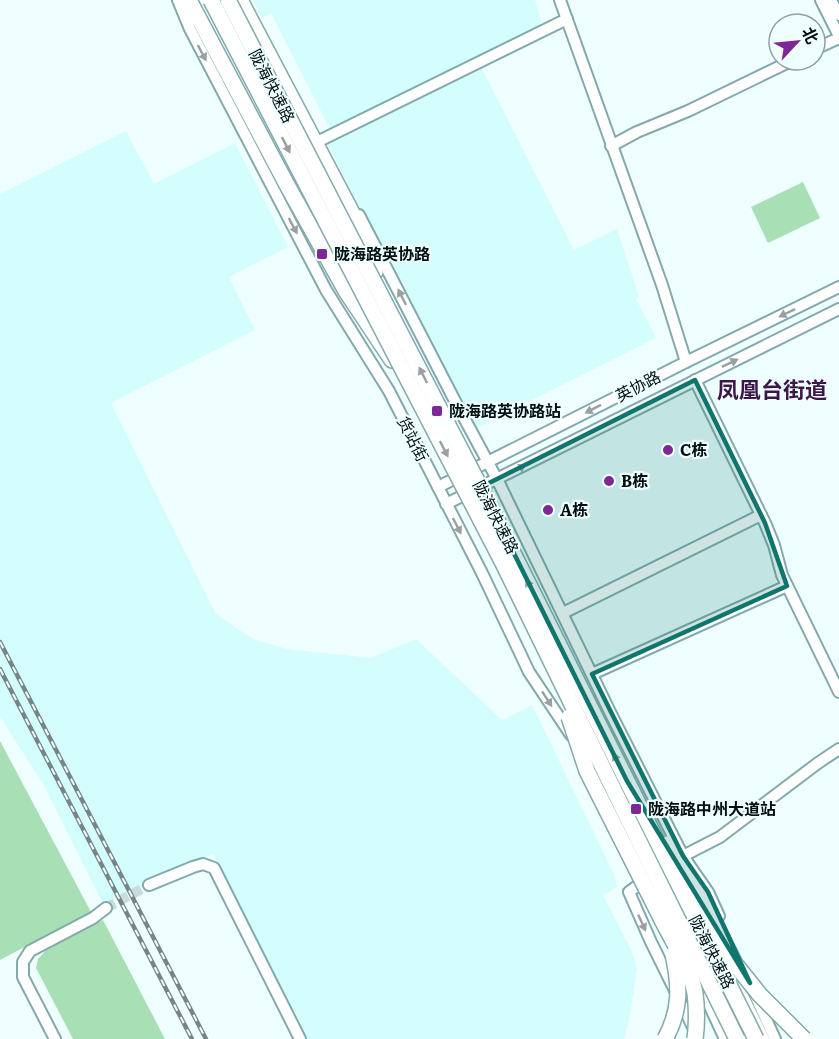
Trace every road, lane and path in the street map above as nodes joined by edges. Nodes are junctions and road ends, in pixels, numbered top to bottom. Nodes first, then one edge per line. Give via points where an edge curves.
1 (178, 0) edge
2 (211, 0) edge
3 (228, 0) edge
4 (240, 0) edge
5 (246, 0) edge
6 (560, 0) edge
7 (821, 0) edge
8 (831, 0) edge
9 (191, 4) edge
10 (839, 15) edge
11 (567, 19) junction
12 (839, 37) edge
13 (768, 72) edge
14 (321, 140) junction
15 (611, 146) junction
16 (839, 287) edge
17 (839, 309) edge
18 (403, 338) junction
19 (686, 362) junction
20 (695, 380) junction
21 (423, 408) junction
22 (488, 461) junction
23 (497, 479) junction
24 (438, 487) junction
25 (447, 504) junction
26 (761, 515) junction
27 (788, 586) junction
28 (563, 613) junction
29 (548, 654) junction
30 (592, 674) junction
31 (839, 692) edge
32 (839, 749) edge
33 (627, 781) junction
34 (684, 856) junction
35 (648, 878) junction
36 (149, 885) tunnel mouth
37 (106, 908) tunnel mouth
38 (668, 931) junction
39 (55, 1039) edge
40 (300, 1039) edge
41 (665, 1039) edge
42 (695, 1039) edge
43 (699, 1039) edge
44 (726, 1039) edge
45 (737, 1039) edge
46 (756, 1039) edge
47 (764, 1039) edge
48 (775, 1039) edge
49 (804, 1039) edge

1 -> 24 street, 货站街 via 326,290 389,391
2 -> 21 highway, 陇海快速路, bridge
3 - 18 highway, 陇海快速路, bridge
4 - 18 highway, bridge via 351,211
5 - 14 street
6 - 11 street
7 - 12 street
8 - 10 street
9 - 21 highway, bridge via 346,291
11 - 14 street
11 - 15 street
13 - 15 street
22 -> 14 street
15 - 19 street
16 -> 19 street, 英协路
20 -> 17 street, 英协路
33 -> 18 highway, 陇海快速路, bridge
19 -> 22 street, 英协路
23 -> 20 street, 英协路
20 - 26 street
21 -> 29 highway, 陇海快速路, bridge
22 - 23 street
22 - 24 street, 英协路
23 - 25 street, 英协路
23 - 28 street
24 - 25 street, 货站街
25 -> 35 street, 货站街 via 529,672 602,783
26 - 27 street
26 - 28 street
27 - 30 street
27 - 31 street
28 - 30 street
29 - 38 highway, bridge via 587,771
29 - 45 highway, 陇海快速路, bridge
30 - 34 street
32 - 34 street via 720,837
33 - 46 highway, 陇海快速路, bridge
33 - 49 highway, bridge via 706,906 735,964
34 - 47 street via 700,908
34 - 48 street via 708,892
35 -> 43 street via 629,892
35 - 44 street, 货站街
36 - 40 street via 203,864 214,868
37 - 39 street via 30,951 23,962 23,977
38 - 41 highway, bridge via 678,979 678,1003
38 - 42 highway, bridge via 694,992

